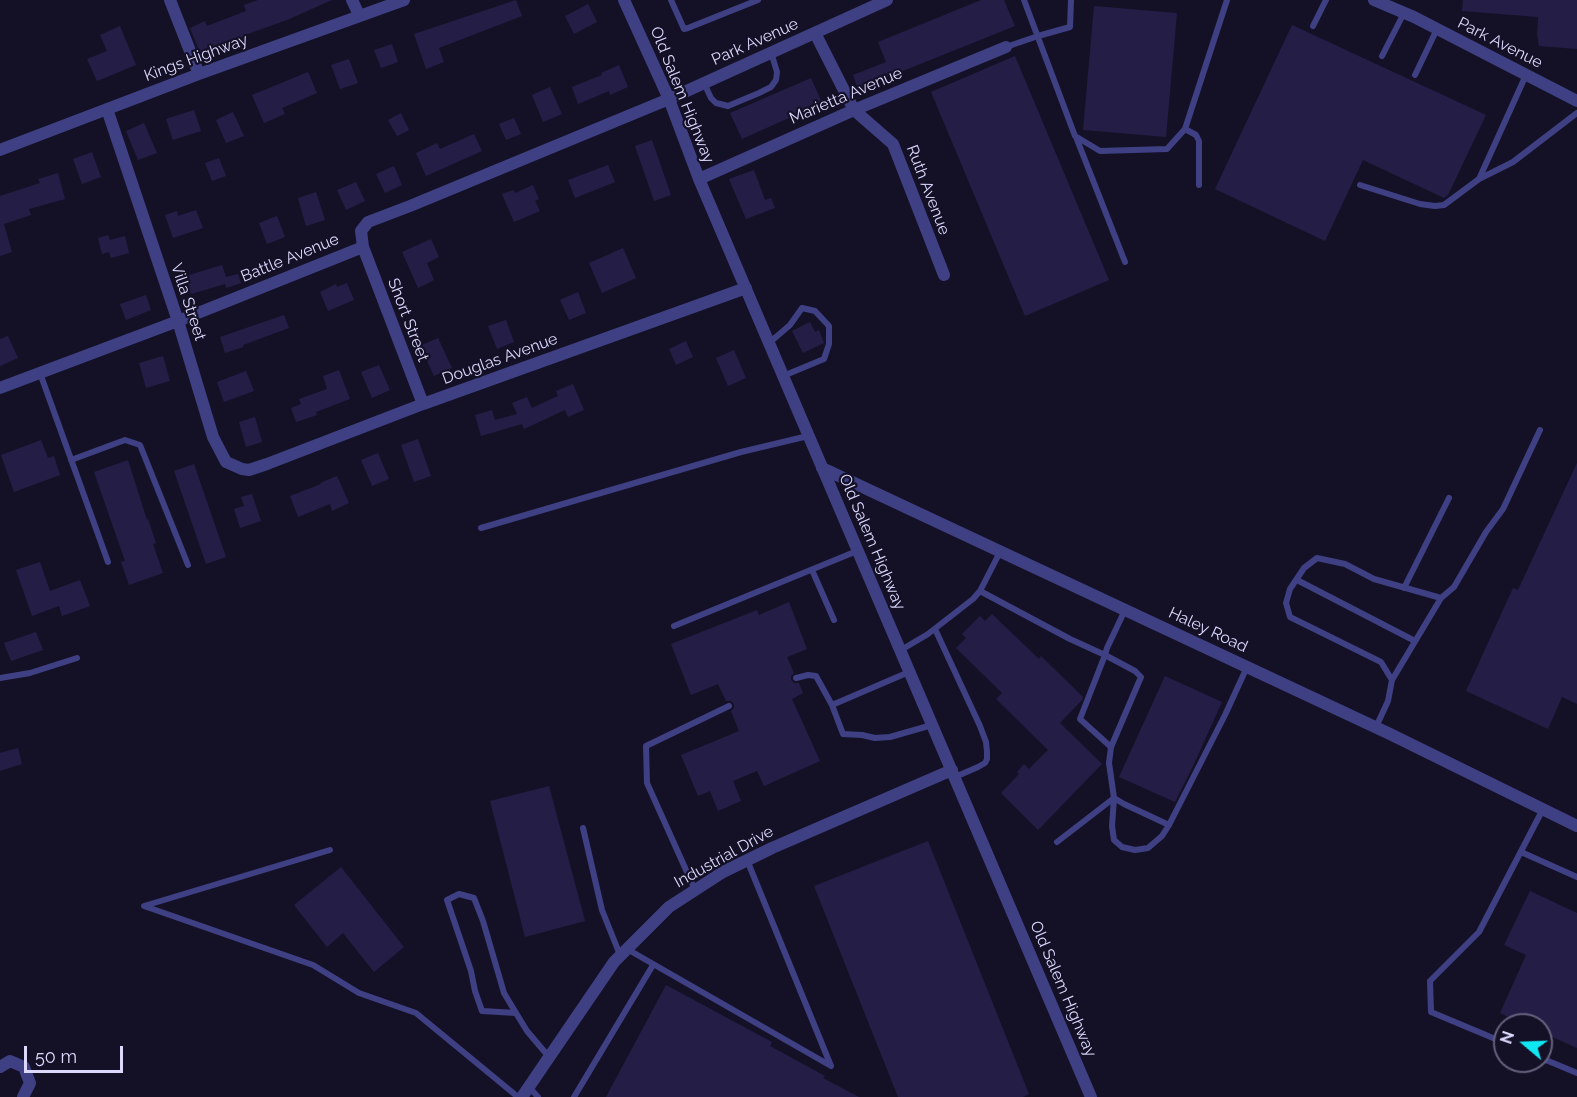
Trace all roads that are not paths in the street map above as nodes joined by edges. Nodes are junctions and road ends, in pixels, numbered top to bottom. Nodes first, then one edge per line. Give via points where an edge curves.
1 (170, 0) edge
2 (352, 0) edge
3 (404, 0) edge
4 (624, 0) edge
5 (671, 0) edge
6 (758, 0) edge
7 (887, 0) edge
8 (1024, 0) edge
9 (1071, 0) edge
10 (1227, 0) edge
11 (1326, 0) edge
12 (1374, 0) edge
13 (1404, 13) junction
14 (359, 15) junction
15 (1314, 26) dead end
16 (1437, 29) junction
17 (815, 33) junction
18 (1038, 36) junction
19 (1006, 47) joint
20 (771, 52) junction
21 (1382, 56) dead end
22 (199, 74) junction
23 (1415, 75) dead end
24 (1526, 75) junction
25 (704, 83) junction
26 (669, 99) junction
27 (1577, 101) edge
28 (106, 109) junction
29 (854, 110) junction
30 (1577, 112) edge
31 (1185, 129) junction
32 (1076, 136) junction
33 (0, 150) edge
34 (699, 179) junction
35 (1479, 179) junction
36 (1198, 185) dead end
37 (1359, 185) dead end
38 (363, 247) junction
39 (1125, 262) dead end
40 (944, 275) dead end
41 (746, 288) junction
42 (178, 321) junction
43 (769, 343) junction
44 (40, 373) junction
45 (783, 376) junction
46 (0, 388) edge
47 (423, 404) junction
48 (1540, 430) dead end
49 (809, 436) junction
50 (71, 460) junction
51 (267, 464) joint
52 (822, 468) junction
53 (1449, 498) dead end
54 (481, 528) dead end
55 (858, 551) junction
56 (1000, 551) junction
57 (108, 562) dead end
58 (188, 565) dead end
59 (812, 570) junction
60 (1297, 580) junction
61 (1404, 588) junction
62 (980, 591) junction
63 (1441, 598) junction
64 (1125, 610) junction
65 (834, 620) dead end
66 (674, 626) dead end
67 (934, 629) junction
68 (1415, 641) junction
69 (901, 651) junction
70 (1105, 655) junction
71 (76, 658) dead end
72 (1247, 667) junction
73 (910, 671) junction
74 (0, 678) edge
75 (796, 678) dead end
76 (1392, 680) junction
77 (832, 705) junction
78 (729, 706) dead end
79 (933, 724) junction
80 (1375, 727) junction
81 (1111, 747) junction
82 (954, 773) junction
83 (1114, 798) junction
84 (1543, 809) junction
85 (1169, 825) junction
86 (1577, 826) edge
87 (583, 828) dead end
88 (1057, 842) dead end
89 (330, 850) dead end
90 (1521, 852) junction
91 (747, 860) junction
92 (1577, 877) edge
93 (695, 890) junction
94 (623, 953) junction
95 (653, 965) junction
96 (516, 1013) junction
97 (1493, 1038) edge
98 (549, 1058) junction
99 (1553, 1063) edge
100 (0, 1067) edge
101 (1577, 1073) edge
102 (523, 1094) edge
103 (23, 1097) edge
104 (538, 1097) edge
105 (574, 1097) edge
106 (1091, 1097) edge

1 - 22 street
2 - 14 street
3 - 14 street, Kings Highway
4 - 26 street, Old Salem Highway
5 - 6 lane via 684,29
7 - 17 street, Park Avenue
8 - 18 lane
9 - 18 lane via 1070,27
10 - 31 lane
11 - 15 lane
12 - 13 street, Park Avenue
13 - 16 street, Park Avenue
13 - 21 lane
14 - 22 street, Kings Highway
16 - 23 lane
16 - 24 street, Park Avenue
17 - 20 street, Park Avenue
17 - 29 street, Ruth Avenue
18 - 19 lane
18 - 32 lane
19 - 29 street, Marietta Avenue
20 - 25 street, Park Avenue
20 - 25 lane via 776,80 759,93 728,106 716,103
22 - 28 street, Kings Highway
24 - 27 street, Park Avenue
24 - 35 lane
25 - 26 street, Park Avenue
26 - 34 street, Old Salem Highway
26 - 38 street, Battle Avenue via 368,222 361,231
28 - 33 street, Kings Highway
28 - 42 street, Villa Street
29 - 34 street, Marietta Avenue
29 - 40 street, Ruth Avenue via 893,144
30 - 35 lane via 1513,162
31 - 32 lane via 1167,149 1100,151
31 - 36 lane via 1197,135 1199,141
32 - 39 lane
34 - 41 street, Old Salem Highway
35 - 37 lane via 1444,205 1435,206
38 - 42 street, Battle Avenue
38 - 47 street, Short Street
41 - 43 street, Old Salem Highway
41 - 47 street, Douglas Avenue
42 - 44 street, Battle Avenue
42 - 51 street, Villa Street via 213,437 226,462 249,470
43 - 45 street, Old Salem Highway
43 - 45 lane via 802,308 815,311 829,326 824,359
44 - 46 street, Battle Avenue
44 - 50 lane
45 - 49 street, Old Salem Highway
47 - 51 street, Douglas Avenue
48 - 63 lane via 1503,509 1454,587
49 - 52 street, Old Salem Highway
49 - 54 lane
50 - 57 lane
50 - 58 lane via 125,440 140,445
52 - 55 street, Old Salem Highway
52 - 56 street, Haley Road
53 - 61 lane
55 - 59 lane
55 - 69 street, Old Salem Highway
56 - 62 lane
56 - 64 street, Haley Road
59 - 65 lane
59 - 66 lane
60 - 61 lane via 1317,558 1345,564
60 - 68 lane
60 - 76 lane via 1286,603 1290,617 1381,662
61 - 63 lane
62 - 67 lane
62 - 70 lane
63 - 68 lane
64 - 70 lane
64 - 72 street, Haley Road
67 - 69 lane
67 - 82 lane via 986,742 984,763
68 - 76 lane
69 - 73 street, Old Salem Highway
70 - 81 lane via 1080,719
70 - 81 lane via 1141,677
71 - 74 lane
72 - 80 street, Haley Road
72 - 85 lane
73 - 77 lane
73 - 79 street, Old Salem Highway
75 - 77 lane via 816,676
76 - 80 lane via 1388,701
77 - 79 lane via 843,734 890,737
78 - 93 lane via 645,746 647,783
79 - 82 street, Old Salem Highway
80 - 84 street, Haley Road
81 - 83 lane
82 - 91 street, Industrial Drive
82 - 106 street, Old Salem Highway
83 - 85 lane
83 - 85 lane via 1114,840 1122,847 1148,848
83 - 88 lane
84 - 86 street, Haley Road
84 - 90 lane
87 - 94 lane via 602,910
89 - 102 lane via 144,906 313,965 359,993 416,1013
90 - 92 lane
90 - 97 lane via 1479,932 1430,981 1431,1012
91 - 93 street, Industrial Drive
91 - 95 lane via 831,1066
93 - 94 street, Industrial Drive via 669,907
94 - 95 lane
94 - 98 street, Industrial Drive
95 - 105 lane
96 - 96 lane via 504,993 474,898 459,894 447,900 482,1011
96 - 98 lane
98 - 102 street, Industrial Drive
99 - 101 lane
100 - 103 street via 10,1061 24,1067 30,1083
102 - 104 lane

